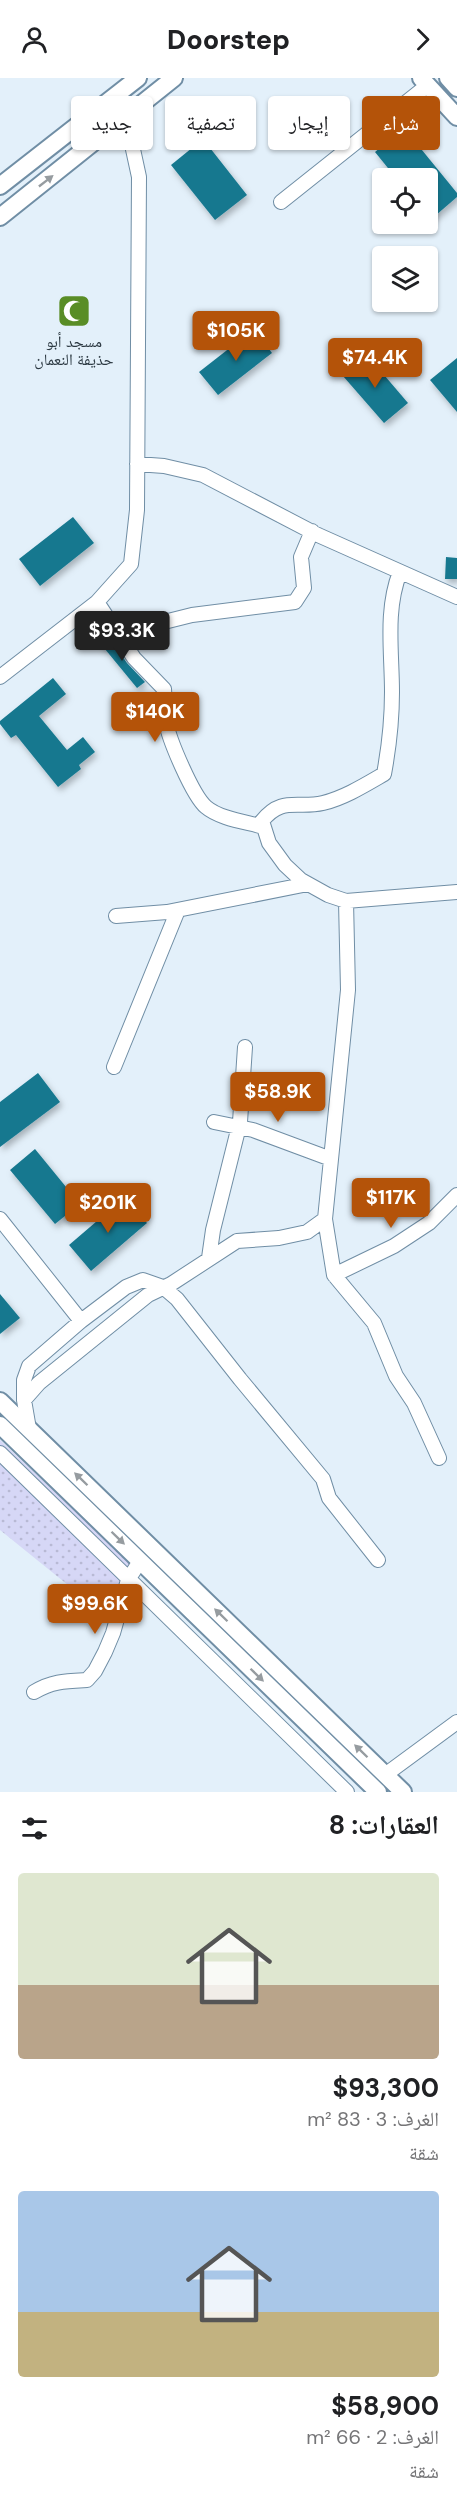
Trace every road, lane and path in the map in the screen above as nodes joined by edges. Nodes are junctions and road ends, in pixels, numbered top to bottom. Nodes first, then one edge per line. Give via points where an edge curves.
1 (138, 78) edge
2 (174, 78) edge
3 (448, 78) edge
4 (425, 82) edge
5 (457, 88) edge
6 (152, 96) edge
7 (457, 117) edge
8 (84, 150) edge
9 (133, 150) edge
10 (0, 186) edge
11 (281, 202) dead end
12 (0, 217) edge
13 (137, 464) junction
14 (312, 531) junction
15 (400, 572) junction
16 (457, 597) edge
17 (97, 602) junction
18 (114, 629) junction
19 (0, 677) edge
20 (264, 827) junction
21 (309, 884) junction
22 (457, 892) edge
23 (346, 901) junction
24 (178, 910) junction
25 (116, 916) dead end
26 (245, 1047) dead end
27 (114, 1067) dead end
28 (214, 1122) dead end
29 (239, 1128) junction
30 (331, 1159) junction
31 (457, 1195) edge
32 (0, 1219) edge
33 (325, 1219) junction
34 (209, 1257) junction
35 (334, 1275) junction
36 (163, 1287) junction
37 (81, 1322) junction
38 (24, 1400) junction
39 (0, 1401) edge
40 (0, 1425) edge
41 (29, 1429) junction
42 (0, 1453) edge
43 (439, 1458) dead end
44 (378, 1560) dead end
45 (140, 1561) junction
46 (128, 1580) junction
47 (34, 1692) dead end
48 (457, 1722) edge
49 (385, 1775) junction
50 (347, 1792) edge
51 (378, 1792) edge
52 (403, 1792) edge

1 - 10 main road
2 - 6 main road
3 - 5 main road
4 - 7 main road
4 - 11 street
12 -> 8 main road
9 - 13 street via 139,177
13 - 14 street via 203,475
13 - 17 street via 131,564
14 - 15 street
14 - 18 street via 301,557 304,588 295,602
15 - 16 street
15 - 20 street via 393,590 392,692 384,774 324,803 284,805 271,810 262,821
17 - 18 street
17 - 19 street
18 - 20 street via 164,690 170,738 192,787 206,807
20 - 21 street via 269,843 285,865
21 - 23 street
21 - 24 street
22 - 23 street
23 - 30 street via 348,990
24 - 25 street
24 - 27 street
26 - 29 street
28 - 29 street
29 - 30 street
29 - 34 street
30 - 33 street
31 - 35 street via 429,1223 394,1246
32 - 37 street
33 - 34 street via 307,1232 237,1241
33 - 35 street
34 - 36 street
35 - 43 street via 374,1323 396,1376 414,1403
36 - 37 street via 143,1280 126,1287
36 - 38 street via 48,1376
36 - 44 street via 177,1299 323,1479 329,1498
37 - 38 street via 29,1366
38 - 41 street
39 - 41 main road
40 -> 45 main road
49 -> 41 main road
42 - 46 street
45 - 46 street
45 -> 51 main road
46 - 47 street via 113,1633 95,1671 87,1680 59,1680
46 - 50 street
48 - 49 street
49 - 52 main road

